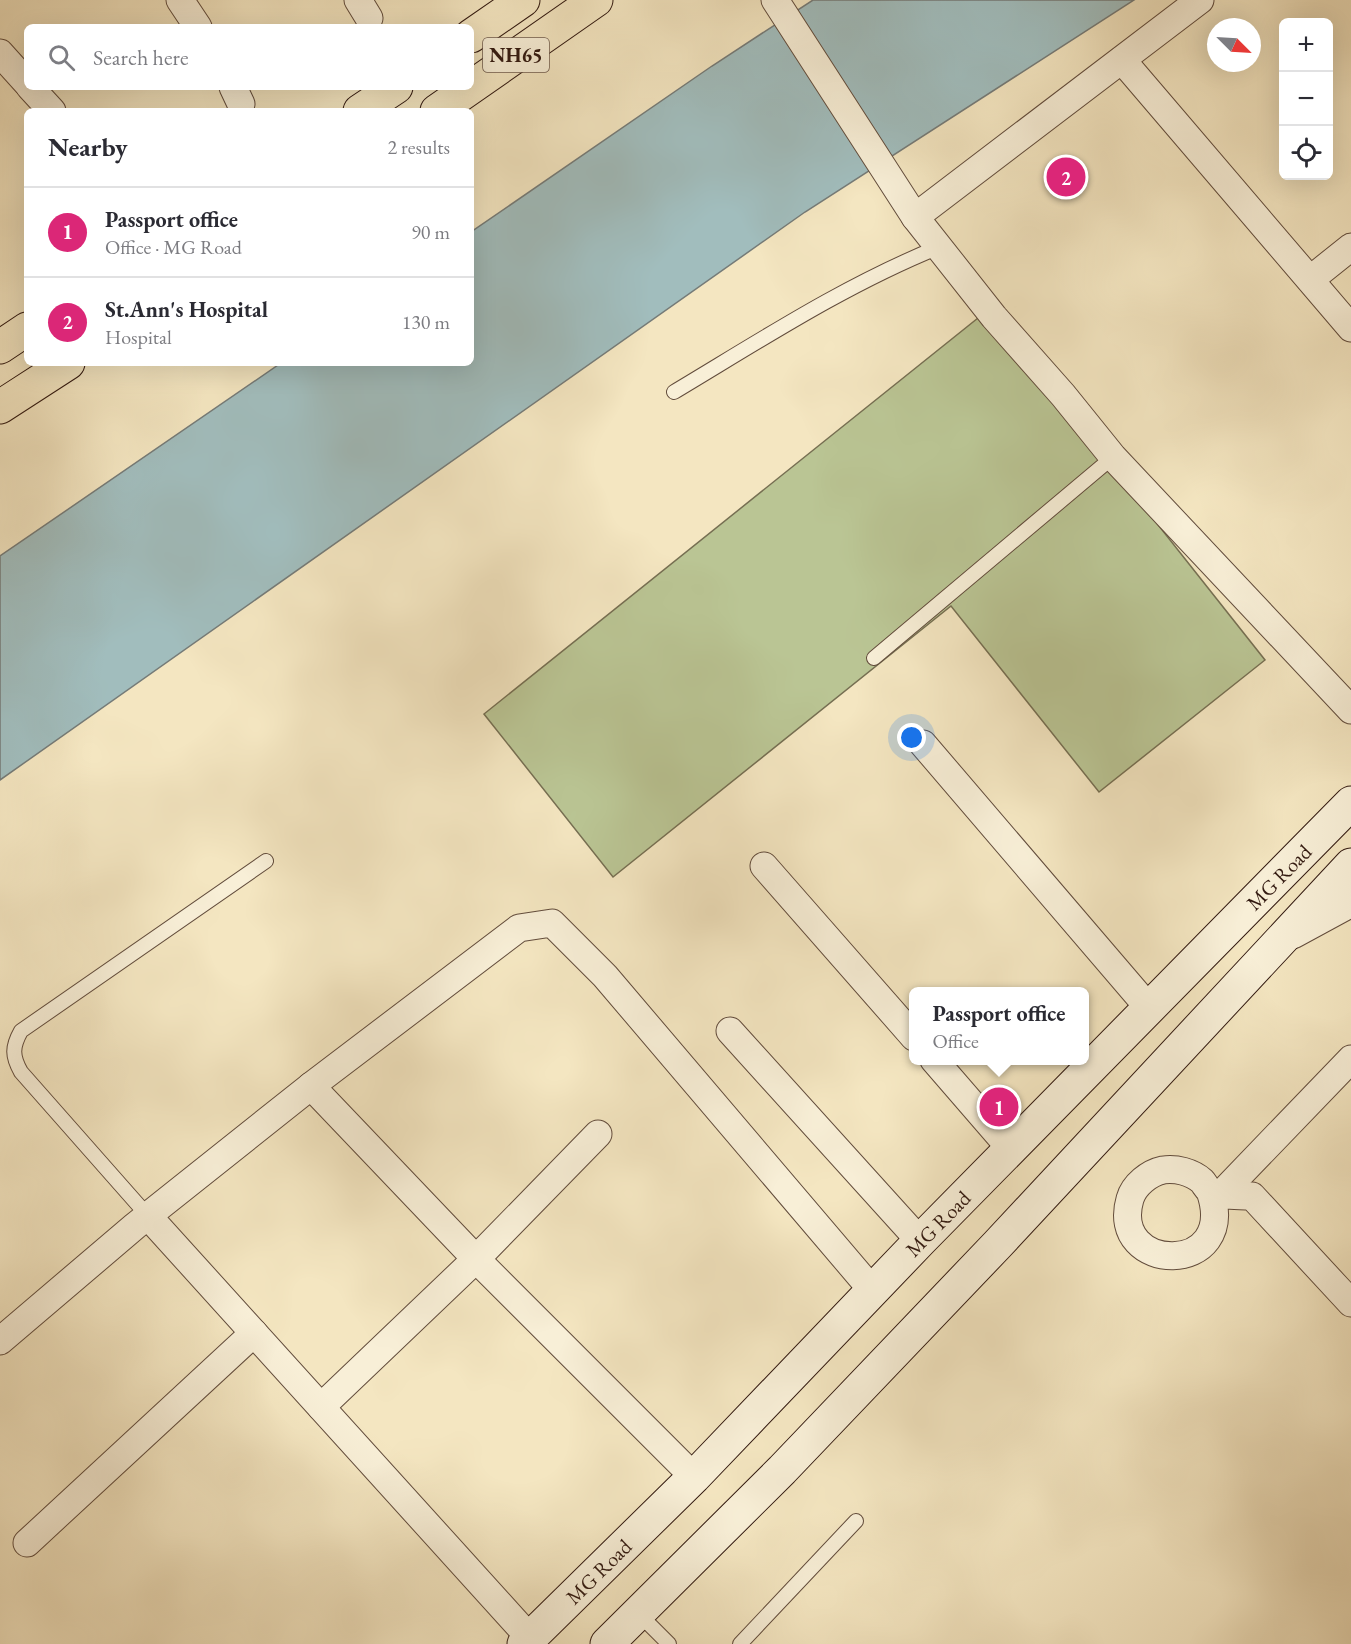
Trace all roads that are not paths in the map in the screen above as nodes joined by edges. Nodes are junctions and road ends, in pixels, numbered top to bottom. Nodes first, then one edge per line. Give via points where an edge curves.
1 (180, 0) edge
2 (523, 0) edge
3 (596, 0) edge
4 (775, 0) edge
5 (1200, 0) edge
6 (196, 24) edge
7 (474, 34) edge
8 (0, 53) edge
9 (1122, 60) junction
10 (24, 80) edge
11 (474, 85) edge
12 (33, 90) edge
13 (392, 90) edge
14 (467, 90) edge
15 (49, 108) edge
16 (364, 108) edge
17 (441, 108) edge
18 (909, 208) junction
19 (939, 246) junction
20 (1351, 248) edge
21 (1311, 279) junction
22 (1351, 328) edge
23 (24, 331) edge
24 (0, 347) edge
25 (63, 366) edge
26 (674, 392) dead end
27 (0, 407) edge
28 (1113, 457) junction
29 (874, 658) dead end
30 (1351, 710) edge
31 (923, 744) dead end
32 (1350, 806) edge
33 (266, 861) dead end
34 (1351, 865) edge
35 (764, 866) dead end
36 (1351, 900) edge
37 (1287, 934) junction
38 (1149, 1008) junction
39 (730, 1031) dead end
40 (909, 1031) edge
41 (1351, 1059) edge
42 (938, 1065) edge
43 (311, 1086) junction
44 (598, 1134) dead end
45 (1011, 1149) junction
46 (148, 1216) junction
47 (920, 1241) junction
48 (476, 1259) junction
49 (873, 1291) junction
50 (1351, 1303) edge
51 (254, 1333) junction
52 (0, 1341) edge
53 (321, 1407) junction
54 (694, 1478) junction
55 (856, 1521) dead end
56 (27, 1543) dead end
57 (639, 1614) junction
58 (527, 1641) edge
59 (607, 1644) edge
60 (669, 1644) edge
61 (740, 1644) edge

1 - 6 street
2 - 7 highway, NH65
3 - 11 highway, NH65
4 - 18 street
5 - 9 street
8 - 10 street
9 - 18 street
9 - 21 street
12 - 15 street
13 - 16 highway
14 - 17 highway, NH65
18 - 19 street
19 - 26 lane via 816,306
19 - 28 street via 993,317
20 - 21 street
21 - 22 street
23 - 24 highway
25 - 27 highway
28 - 29 lane
28 - 30 street
31 - 38 street
32 - 38 main road, MG Road
33 - 46 lane via 21,1031 15,1042 13,1057 21,1072
34 - 37 main road
35 - 40 street
36 - 37 main road
37 - 57 main road via 997,1245
38 - 45 main road, MG Road
39 - 47 street
41 - 50 street via 1216,1192 1252,1196
42 - 45 street
43 - 46 street
43 - 48 street
43 - 49 street via 519,928 552,923 605,976
44 - 48 street
45 - 47 main road, MG Road
46 - 51 street
46 - 52 street
47 - 49 main road, MG Road
48 - 53 street
48 - 54 street
49 - 54 main road, MG Road
51 - 53 street
51 - 56 street
53 - 58 street
54 - 58 main road, MG Road
55 - 61 lane
57 - 59 main road
57 - 60 lane

